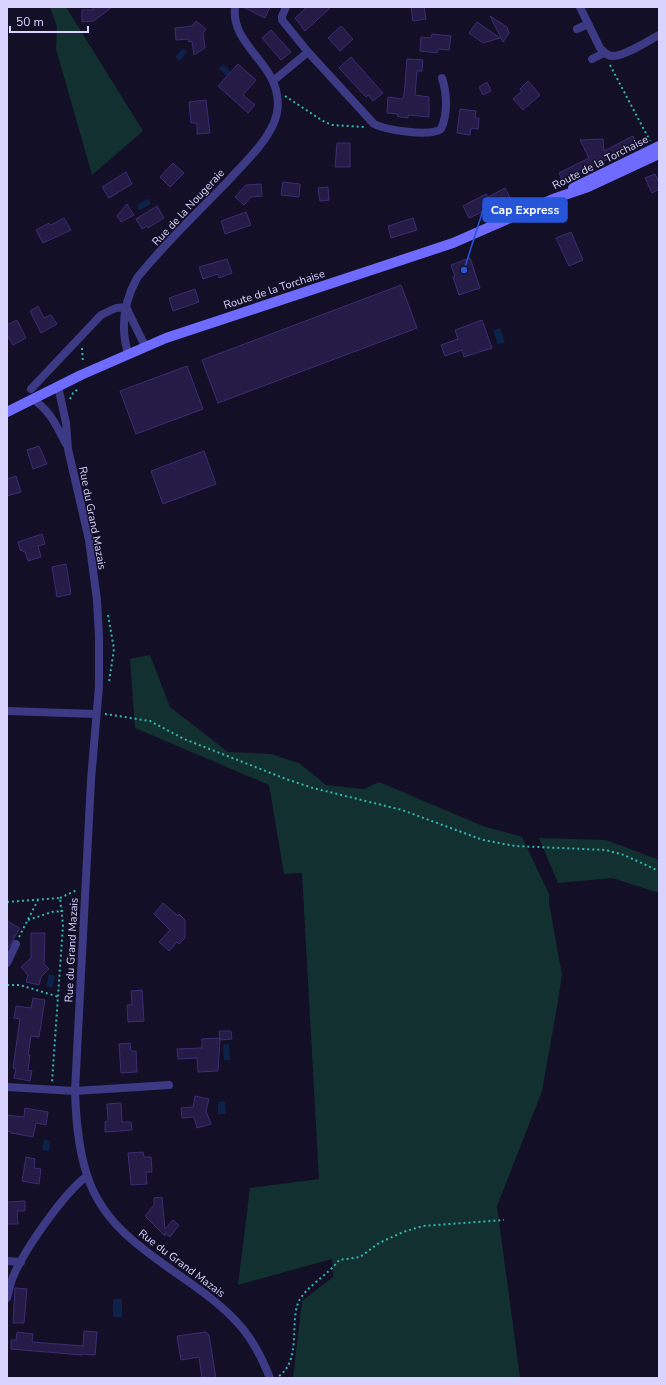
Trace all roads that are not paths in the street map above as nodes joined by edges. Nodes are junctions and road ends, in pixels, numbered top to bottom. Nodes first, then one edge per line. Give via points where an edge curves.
1 (286, 7) edge
2 (580, 7) edge
3 (233, 8) edge
4 (588, 24) junction
5 (577, 29) dead end
6 (659, 35) edge
7 (308, 52) junction
8 (604, 53) junction
9 (592, 59) dead end
10 (442, 78) dead end
11 (273, 81) junction
12 (659, 146) edge
13 (659, 154) edge
14 (553, 199) junction
15 (126, 307) junction
16 (145, 346) junction
17 (128, 353) junction
18 (58, 386) junction
19 (32, 394) junction
20 (7, 412) edge
21 (68, 449) junction
22 (7, 711) edge
23 (96, 714) junction
24 (16, 944) road end
25 (7, 963) edge
26 (169, 1085) dead end
27 (7, 1088) edge
28 (75, 1091) junction
29 (87, 1176) junction
30 (7, 1261) edge
31 (21, 1262) junction
32 (7, 1298) edge
33 (275, 1376) edge

1 - 7 street via 282,20
2 - 4 street
3 - 11 street, Rue de la Nougeraie via 240,35
4 - 5 street
4 - 8 street
6 - 8 street via 620,55
7 - 10 street via 369,120 380,127 432,133 441,129 446,95
7 - 11 street
8 - 9 street
11 - 15 street, Rue de la Nougeraie via 278,104 267,136 146,268 132,288
12 - 14 main road, Route de la Torchaise via 586,180
13 - 14 main road, Route de la Torchaise via 588,187
14 - 16 main road, Route de la Torchaise via 452,243
15 - 16 street
15 - 17 street, Rue de la Nougeraie via 123,320
15 - 19 street via 112,309 101,315 80,336
16 - 17 main road, Route de la Torchaise
17 - 18 main road, Route de la Torchaise
18 - 19 main road, Route de la Torchaise
18 - 21 street, Rue du Grand Mazais via 66,422
19 - 20 main road, Route de la Torchaise
19 - 21 street, Rue du Grand Mazais via 52,417
21 - 23 street, Rue du Grand Mazais via 89,540 97,600 99,686
22 - 23 street
23 - 28 street, Rue du Grand Mazais
24 - 25 street
26 - 28 street
27 - 28 street
28 - 29 street, Rue du Grand Mazais via 79,1136
29 - 31 street via 72,1189 29,1247
29 - 33 street, Rue du Grand Mazais via 102,1205 114,1221 137,1245 210,1297 234,1319
30 - 31 street
31 - 32 street via 13,1277

